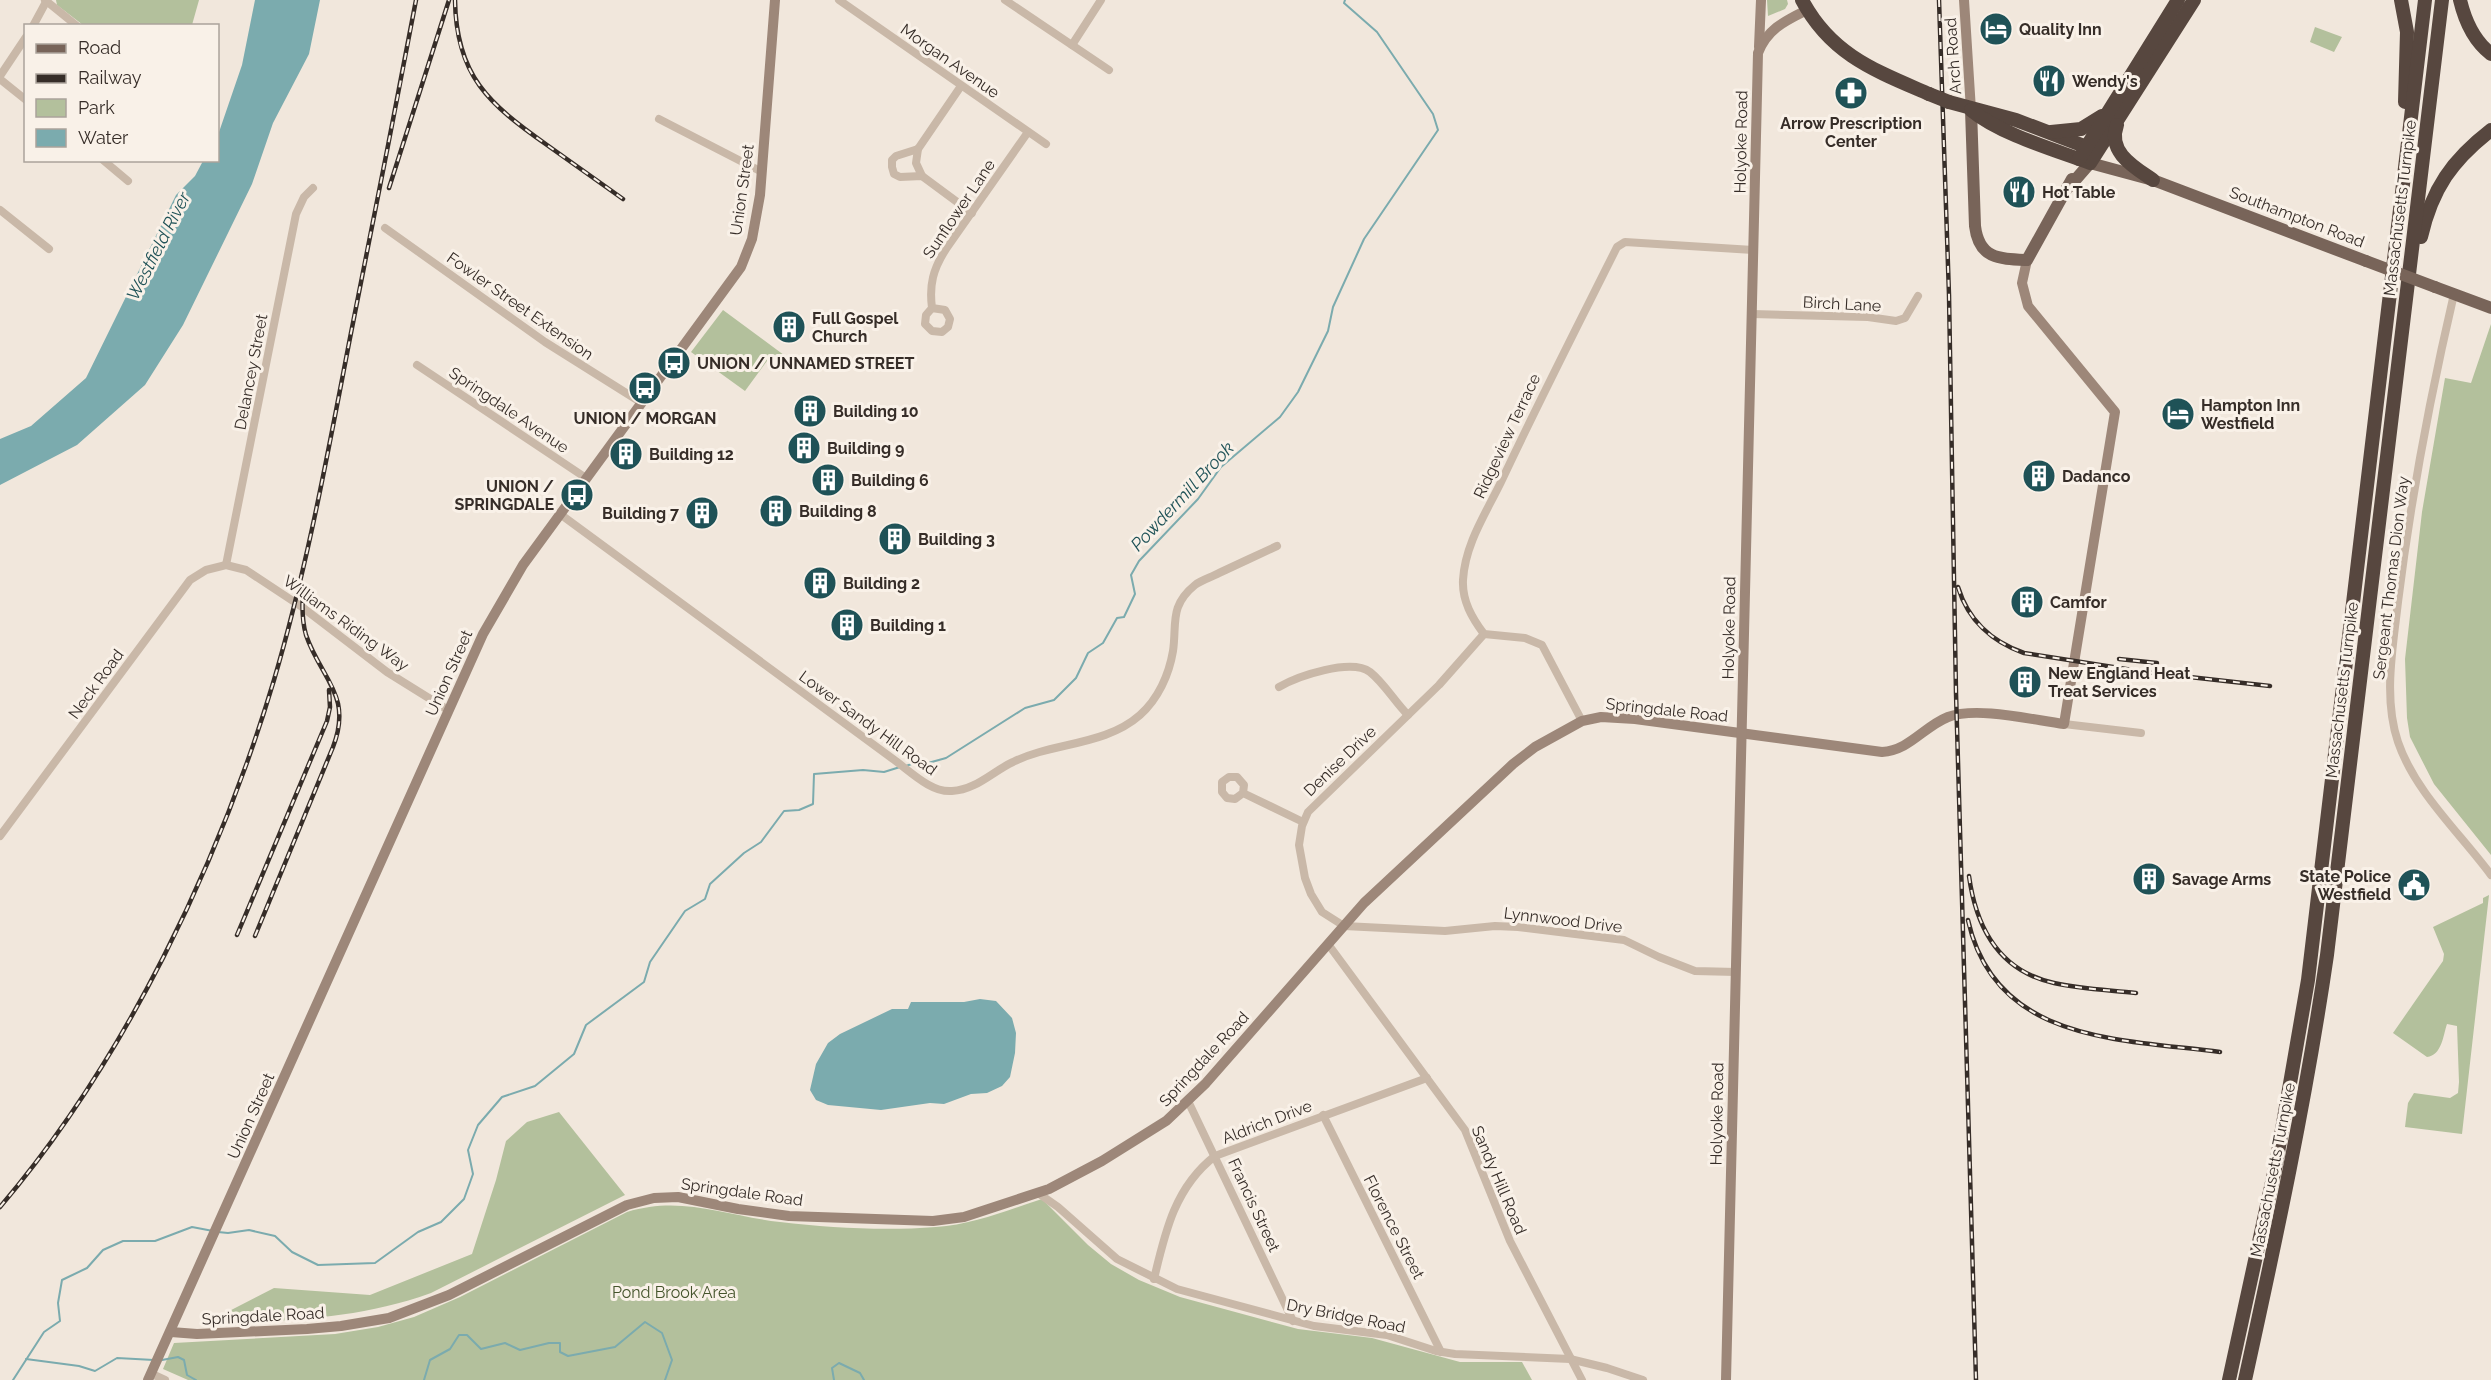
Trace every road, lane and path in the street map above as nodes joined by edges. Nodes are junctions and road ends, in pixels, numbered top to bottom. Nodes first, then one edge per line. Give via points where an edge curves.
1 (46, 0) edge
2 (775, 0) edge
3 (839, 0) edge
4 (1005, 0) edge
5 (1101, 0) edge
6 (1761, 0) edge
7 (1964, 0) edge
8 (2178, 0) edge
9 (2194, 0) edge
10 (2401, 0) edge
11 (2426, 0) edge
12 (2442, 0) edge
13 (2460, 0) edge
14 (1804, 5) edge
15 (34, 24) edge
16 (75, 24) edge
17 (24, 40) edge
18 (1072, 45) junction
19 (1758, 53) junction
20 (2491, 54) edge
21 (1109, 70) dead end
22 (0, 78) edge
23 (961, 86) junction
24 (24, 97) edge
25 (2116, 101) junction
26 (1971, 110) junction
27 (2120, 115) junction
28 (659, 119) dead end
29 (2491, 130) edge
30 (2042, 131) junction
31 (1028, 132) junction
32 (1046, 144) dead end
33 (918, 149) junction
34 (2088, 155) junction
35 (104, 162) edge
36 (762, 172) junction
37 (921, 176) junction
38 (2153, 180) junction
39 (128, 181) dead end
40 (313, 189) dead end
41 (0, 210) edge
42 (972, 213) junction
43 (385, 228) dead end
44 (49, 249) dead end
45 (1754, 250) junction
46 (2027, 260) junction
47 (2392, 261) junction
48 (2454, 294) junction
49 (1918, 296) dead end
50 (932, 308) dead end
51 (2491, 308) edge
52 (1752, 314) junction
53 (417, 365) dead end
54 (642, 403) junction
55 (2388, 449) junction
56 (586, 478) junction
57 (560, 514) junction
58 (1277, 546) dead end
59 (226, 565) junction
60 (1484, 634) junction
61 (1280, 687) dead end
62 (448, 710) junction
63 (1408, 715) junction
64 (1581, 721) junction
65 (2064, 724) junction
66 (1742, 733) junction
67 (2141, 733) dead end
68 (1243, 793) dead end
69 (1303, 822) junction
70 (0, 836) edge
71 (2491, 875) edge
72 (1344, 926) junction
73 (1328, 944) junction
74 (1736, 972) junction
75 (1427, 1078) junction
76 (1188, 1101) junction
77 (1323, 1115) junction
78 (1215, 1156) junction
79 (1038, 1193) junction
80 (1154, 1279) junction
81 (1293, 1321) junction
82 (171, 1332) junction
83 (1440, 1352) junction
84 (1570, 1359) junction
85 (155, 1368) edge
86 (165, 1380) edge
87 (1582, 1380) edge
88 (1643, 1380) edge
89 (1726, 1380) edge
90 (2229, 1380) edge
91 (2245, 1380) edge

1 - 15 street
1 - 16 street
2 - 36 street, Union Street
3 - 23 street, Morgan Avenue
4 - 18 street
5 - 18 street
6 - 19 street, Holyoke Road
7 - 26 street, Arch Road
8 - 25 highway
9 - 27 highway
10 - 47 highway via 2407,54
11 - 47 highway, Massachusetts Turnpike
12 - 55 highway, Massachusetts Turnpike
13 - 20 highway via 2472,32
14 - 19 street via 1774,28
14 - 26 highway, Southampton Road, bridge via 1835,44 1866,66
17 - 22 street
18 - 21 street
19 - 45 street, Holyoke Road
22 - 24 street
23 - 31 street, Morgan Avenue
23 - 33 street
25 - 30 highway via 2085,128
25 - 34 highway
26 - 30 highway, Southampton Road via 2016,120
26 - 34 highway, Southampton Road via 1996,125
26 - 46 main road via 1978,243 1984,252
27 - 34 highway
27 - 38 highway via 2114,135 2118,149 2128,163
28 - 36 street
29 - 55 highway via 2465,151 2447,173 2427,210
30 - 34 highway, Southampton Road
31 - 32 street, Morgan Avenue
31 - 42 street, Sunflower Lane
33 - 37 street via 916,163
33 - 37 street via 898,154 892,167 900,177
34 - 38 main road, Southampton Road
34 - 46 main road
35 - 39 street
36 - 54 street, Union Street via 755,228 741,267
37 - 42 street
38 - 48 main road, Southampton Road, bridge
40 - 59 street, Delancey Street via 296,214
41 - 44 street
42 - 50 street, Sunflower Lane via 935,268 930,287
43 - 54 street, Fowler Street Extension via 545,342
45 - 52 street, Holyoke Road
45 - 60 street, Ridgeview Terrace via 1625,242 1617,247 1471,543 1463,591 1470,615
46 - 65 street via 2023,294 2028,306 2115,412
47 - 90 highway, Massachusetts Turnpike via 2308,980 2276,1164
48 - 51 main road, Southampton Road
48 - 71 street, Sergeant Thomas Dion Way via 2424,424 2404,551 2391,696 2398,740 2410,766
49 - 52 street, Birch Lane via 1905,318 1896,321
52 - 66 street, Holyoke Road
53 - 56 street, Springdale Avenue
54 - 56 street, Union Street
55 - 91 highway, Massachusetts Turnpike via 2317,1025
56 - 57 street, Union Street
57 - 58 street, Lower Sandy Hill Road via 893,759 934,788 951,792 966,789 1036,752 1094,739 1139,716 1165,679 1178,606 1195,585
57 - 62 street, Union Street via 504,596
59 - 62 street, Williams Riding Way via 265,581 387,672
59 - 70 street, Neck Road via 190,579
60 - 63 street, Denise Drive
60 - 64 street via 1525,638 1542,645
61 - 63 street via 1321,672 1358,667 1372,674
62 - 82 street, Union Street
63 - 69 street, Denise Drive via 1315,803
64 - 66 street, Springdale Road via 1618,718
64 - 72 street, Springdale Road via 1513,764
65 - 66 street, Springdale Road via 1957,714 1939,721 1903,747 1882,752
65 - 67 street, Springdale Road
66 - 74 street, Holyoke Road
68 - 69 street
69 - 72 street, Denise Drive via 1299,853 1308,886 1322,912
72 - 73 street, Springdale Road
72 - 74 street, Lynnwood Drive via 1446,931 1495,926 1526,928 1623,940 1695,971
73 - 75 street, Sandy Hill Road
73 - 76 street, Springdale Road
74 - 89 street, Holyoke Road
75 - 77 street, Aldrich Drive
75 - 84 street, Sandy Hill Road via 1468,1137 1503,1225
76 - 78 street, Francis Street
76 - 79 street, Springdale Road via 1146,1135 1077,1176
77 - 78 street, Aldrich Drive
77 - 83 street, Florence Street
78 - 80 street, Aldrich Drive via 1191,1179 1178,1199 1162,1240
78 - 81 street, Francis Street
79 - 80 street, Dry Bridge Road via 1117,1259
79 - 82 street, Springdale Road via 964,1217 933,1221 789,1215 688,1198 654,1198 627,1205 449,1295 389,1318 307,1329
80 - 81 street, Dry Bridge Road
81 - 83 street, Dry Bridge Road via 1387,1335
82 - 85 street, Union Street
83 - 84 street, Dry Bridge Road
84 - 87 street, Sandy Hill Road
84 - 88 street, Dry Bridge Road
85 - 86 street

